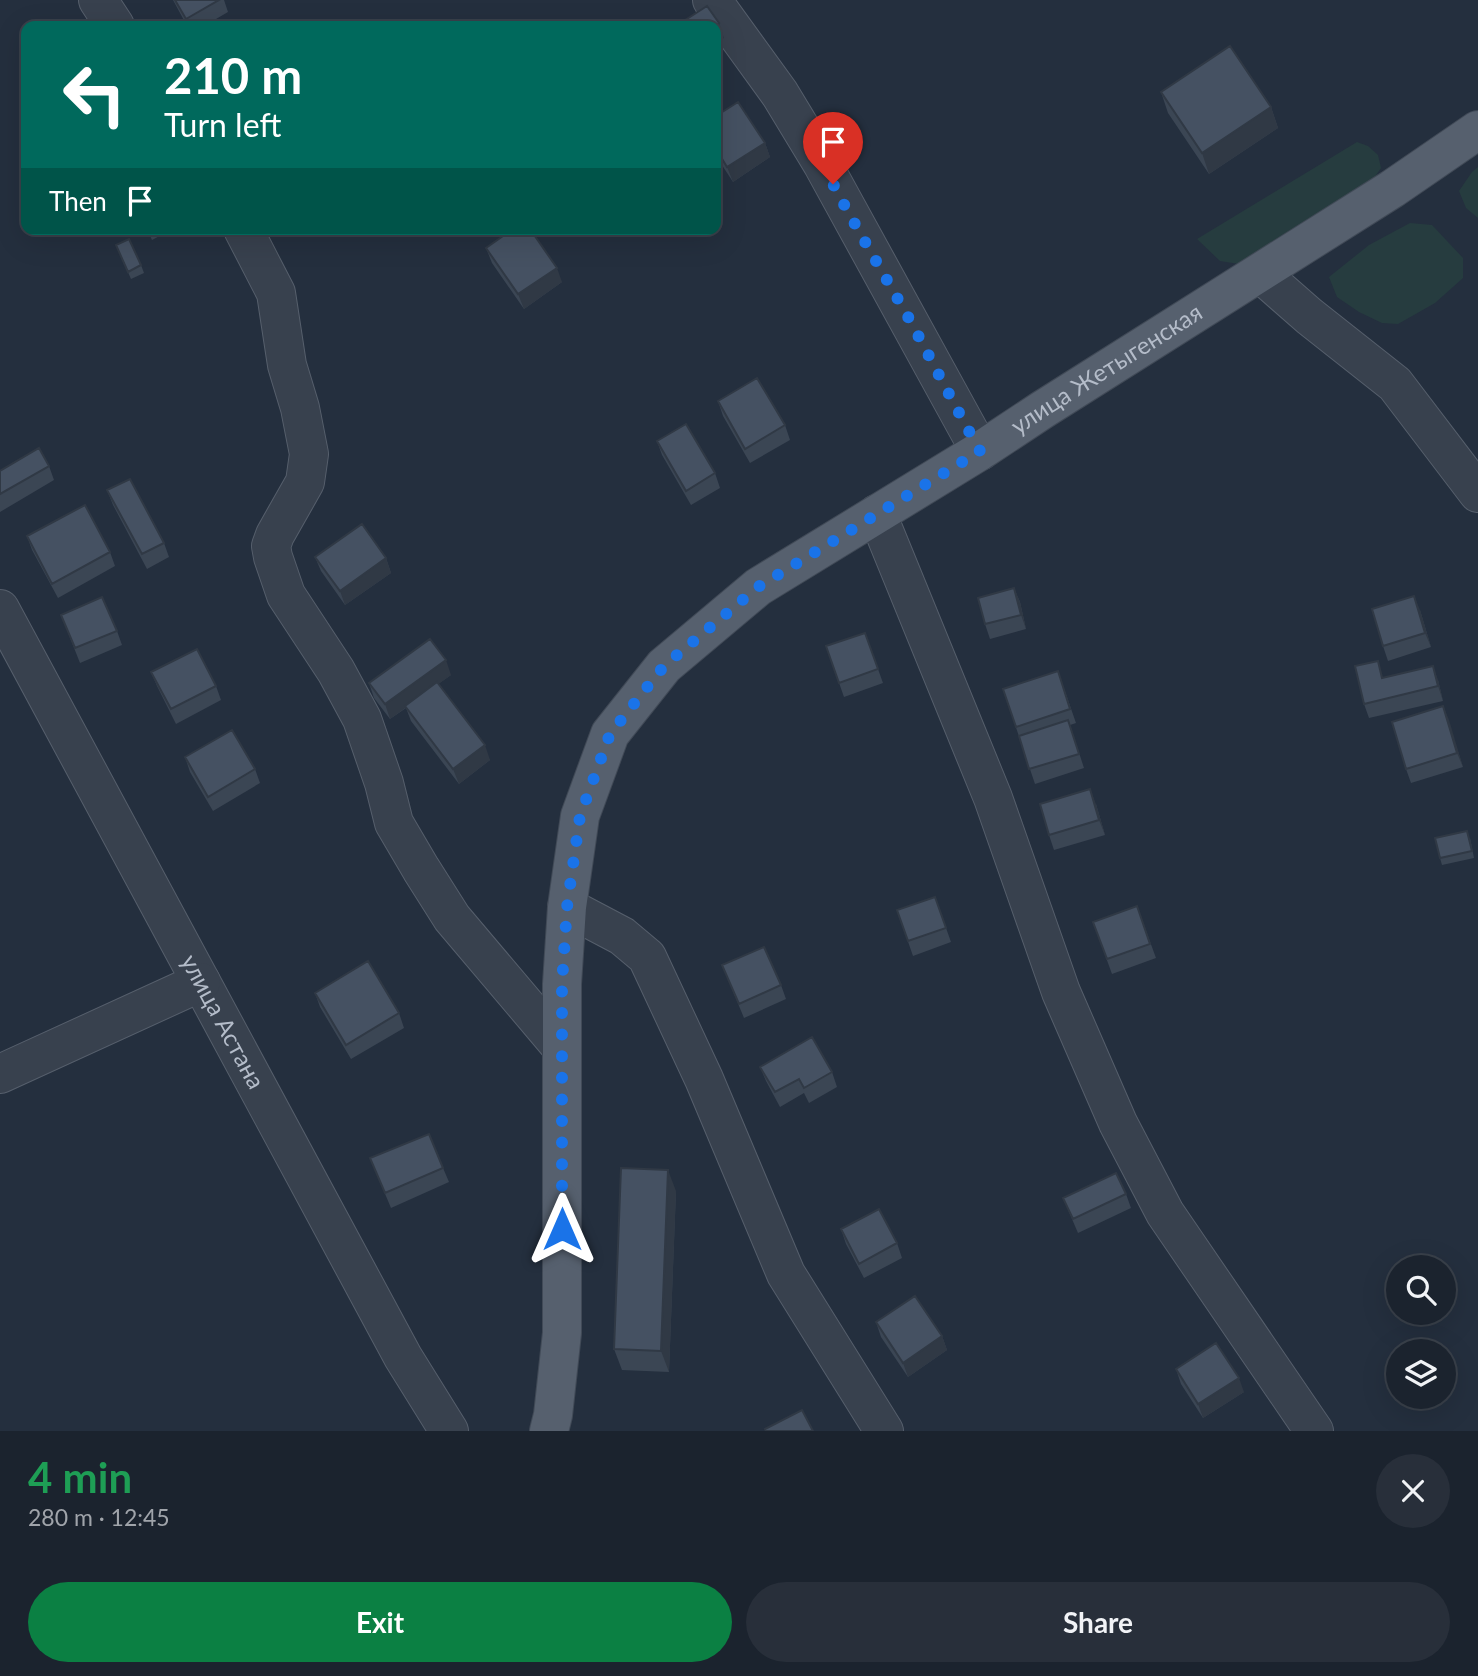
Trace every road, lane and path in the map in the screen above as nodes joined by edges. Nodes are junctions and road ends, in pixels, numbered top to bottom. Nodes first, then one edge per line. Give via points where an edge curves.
1 (98, 0) edge
2 (712, 0) edge
3 (112, 21) edge
4 (1478, 130) edge
5 (246, 235) edge
6 (1260, 273) junction
7 (980, 451) junction
8 (1478, 493) edge
9 (877, 514) junction
10 (0, 609) edge
11 (567, 907) junction
12 (201, 982) junction
13 (562, 1048) junction
14 (0, 1074) edge
15 (449, 1431) edge
16 (549, 1431) edge
17 (884, 1431) edge
18 (1314, 1431) edge

1 - 3 street
2 - 7 street via 780,94 823,164
4 - 6 main road, улица Жетыгенская
5 - 13 street via 276,293 287,365 309,454 305,482 271,546 286,595 362,719 394,823 421,869 452,918
6 - 7 main road, улица Жетыгенская
6 - 8 street via 1395,384
7 - 9 main road, улица Жетыгенская
9 - 11 main road, улица Жетыгенская via 758,587 664,666 610,734 580,816
9 - 18 street via 993,798 1061,992 1118,1123 1165,1213
10 - 12 street, улица Астана
11 - 13 main road, улица Жетыгенская
11 - 17 street via 622,936 647,957 705,1079 786,1274
12 - 14 street
12 - 15 street, улица Астана via 403,1357
13 - 16 main road, улица Жетыгенская via 562,1333

